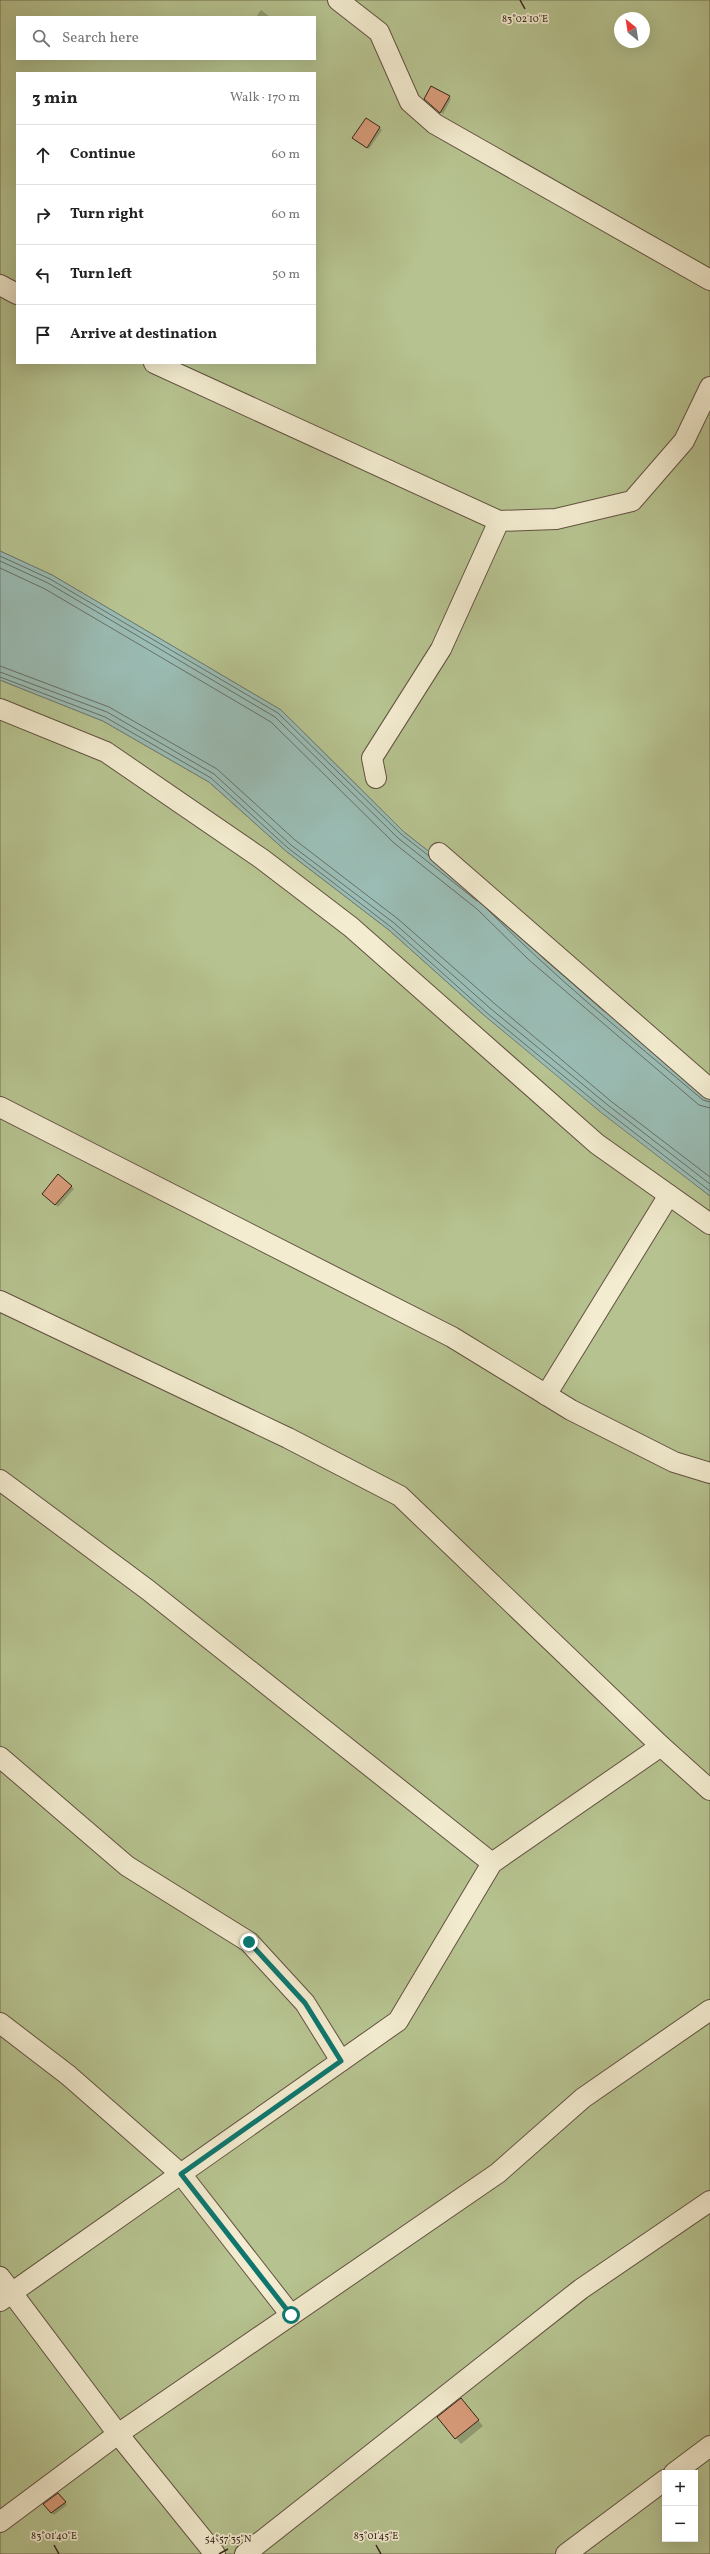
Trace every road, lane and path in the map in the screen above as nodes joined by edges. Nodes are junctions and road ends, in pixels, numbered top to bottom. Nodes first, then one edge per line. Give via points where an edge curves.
1 (338, 0) edge
2 (710, 280) edge
3 (0, 285) edge
4 (16, 293) edge
5 (156, 364) edge
6 (710, 387) edge
7 (499, 521) junction
8 (0, 709) edge
9 (376, 778) dead end
10 (439, 853) dead end
11 (710, 1089) edge
12 (0, 1107) edge
13 (669, 1195) junction
14 (710, 1224) edge
15 (0, 1301) edge
16 (546, 1395) junction
17 (710, 1473) edge
18 (0, 1480) edge
19 (661, 1746) junction
20 (0, 1757) edge
21 (710, 1790) edge
22 (492, 1863) junction
23 (710, 2010) edge
24 (0, 2022) edge
25 (341, 2061) junction
26 (181, 2174) junction
27 (710, 2201) edge
28 (0, 2277) edge
29 (6, 2297) edge
30 (291, 2315) junction
31 (118, 2434) junction
32 (710, 2446) edge
33 (678, 2470) edge
34 (662, 2482) edge
35 (0, 2522) edge
36 (215, 2554) edge
37 (245, 2554) edge
38 (566, 2554) edge

1 - 2 lane via 379,32 410,102 435,124
3 - 4 lane
5 - 7 lane
6 - 7 lane via 684,441 632,501 556,519
7 - 9 lane via 440,649 372,758
8 - 13 lane via 106,752 262,859 351,927 597,1144
10 - 11 lane
12 - 16 lane via 452,1337
13 - 14 lane
13 - 16 lane
15 - 19 lane via 288,1438 400,1496
16 - 17 lane via 674,1462
18 - 22 lane via 154,1595
19 - 21 lane
19 - 22 lane
20 - 25 lane via 127,1866 249,1942 305,2003
22 - 25 lane via 398,2021
23 - 30 lane via 583,2098 498,2173
24 - 26 lane via 68,2075
25 - 26 lane
26 - 29 lane
26 - 30 lane
27 - 37 lane via 581,2289
28 - 29 lane
29 - 31 lane
30 - 31 lane
31 - 35 lane
31 - 36 lane
32 - 33 lane
34 - 38 lane

